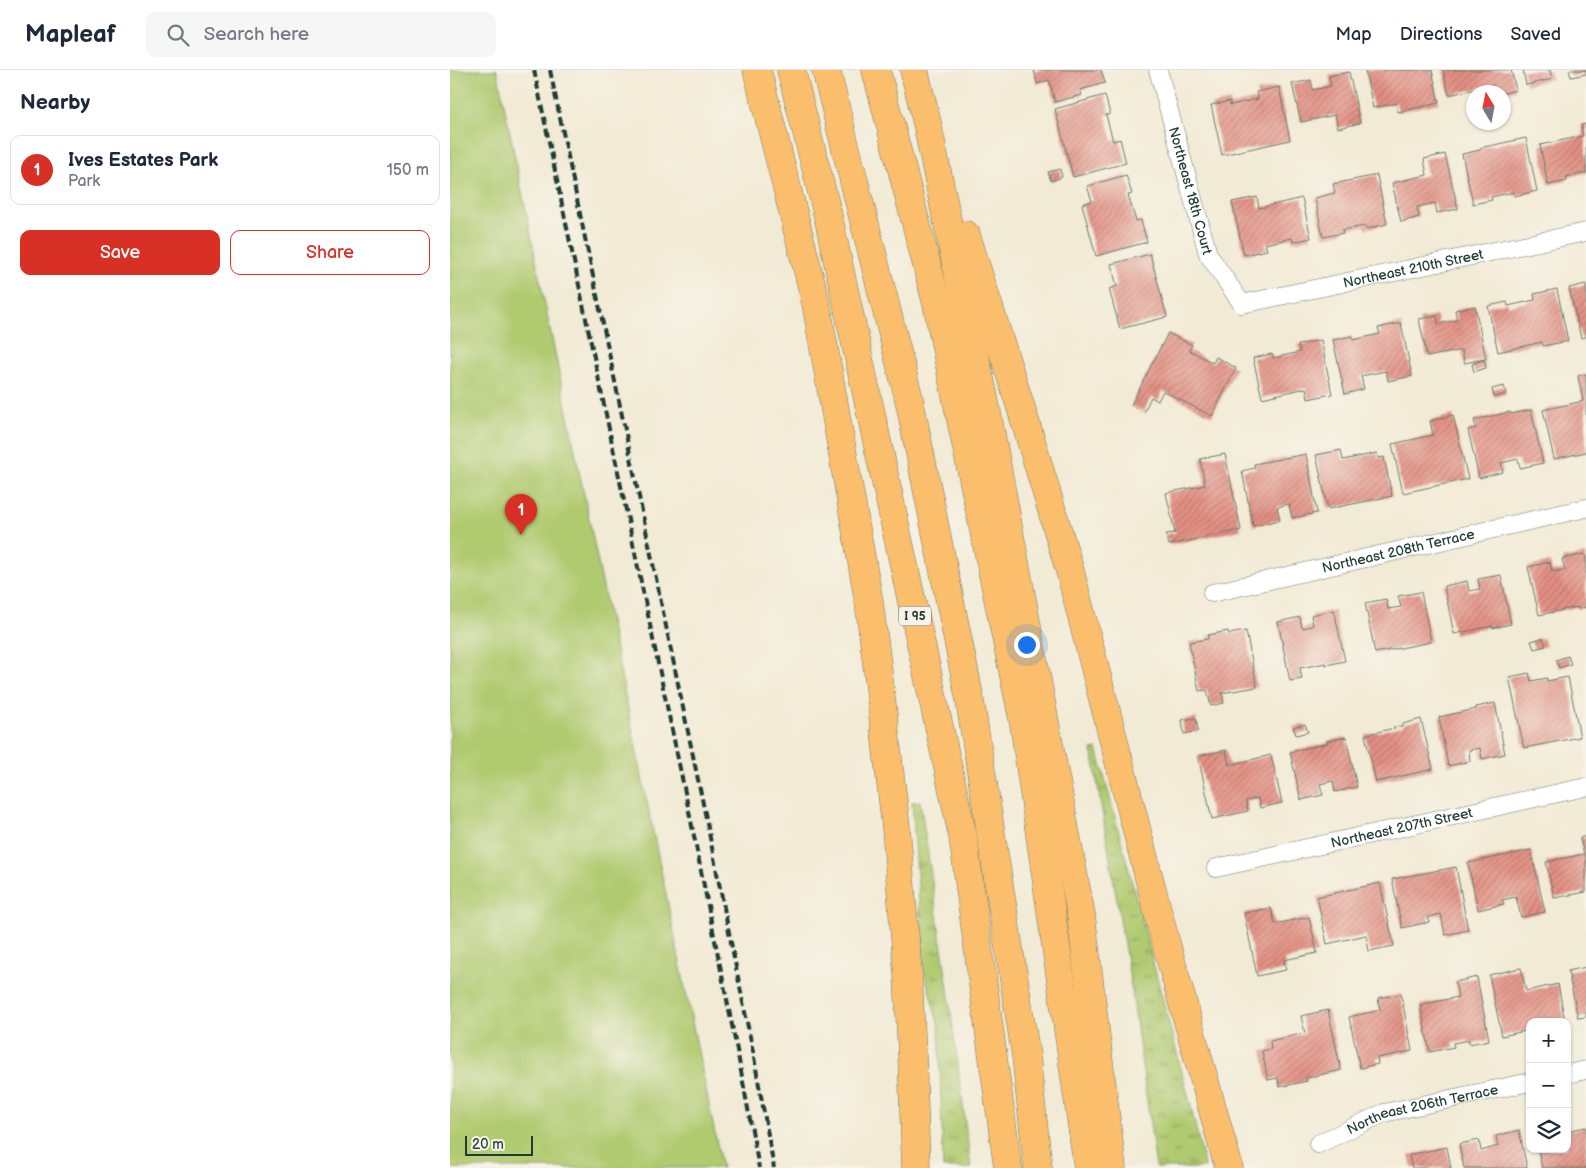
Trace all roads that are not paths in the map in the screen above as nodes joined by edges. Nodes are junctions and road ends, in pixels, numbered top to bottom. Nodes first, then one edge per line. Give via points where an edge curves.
1 (757, 70) edge
2 (791, 70) edge
3 (826, 70) edge
4 (876, 70) edge
5 (914, 70) edge
6 (1158, 70) edge
7 (928, 123) junction
8 (1586, 232) edge
9 (1242, 304) joint
10 (1586, 508) edge
11 (1212, 593) dead end
12 (1586, 786) edge
13 (1216, 868) dead end
14 (1586, 1070) edge
15 (1571, 1073) edge
16 (1526, 1083) edge
17 (1318, 1144) dead end
18 (916, 1168) edge
19 (1008, 1168) edge
20 (1038, 1168) edge
21 (1088, 1168) edge
22 (1112, 1168) edge
23 (1228, 1168) edge

1 - 18 highway via 816,303 869,602 896,828 908,985
2 - 19 highway, I 95 via 828,216 964,837
3 - 20 highway via 909,399 969,695 1026,1056
4 - 21 highway via 937,304 1024,724
5 - 7 highway
6 - 9 street, Northeast 18th Court via 1208,254
7 - 22 highway via 986,408 1082,915
7 - 23 highway via 1022,411 1070,571 1164,936
8 - 9 street, Northeast 210th Street
10 - 11 street, Northeast 208th Terrace
12 - 13 street, Northeast 207th Street
14 - 15 street
16 - 17 street, Northeast 206th Terrace via 1384,1113

